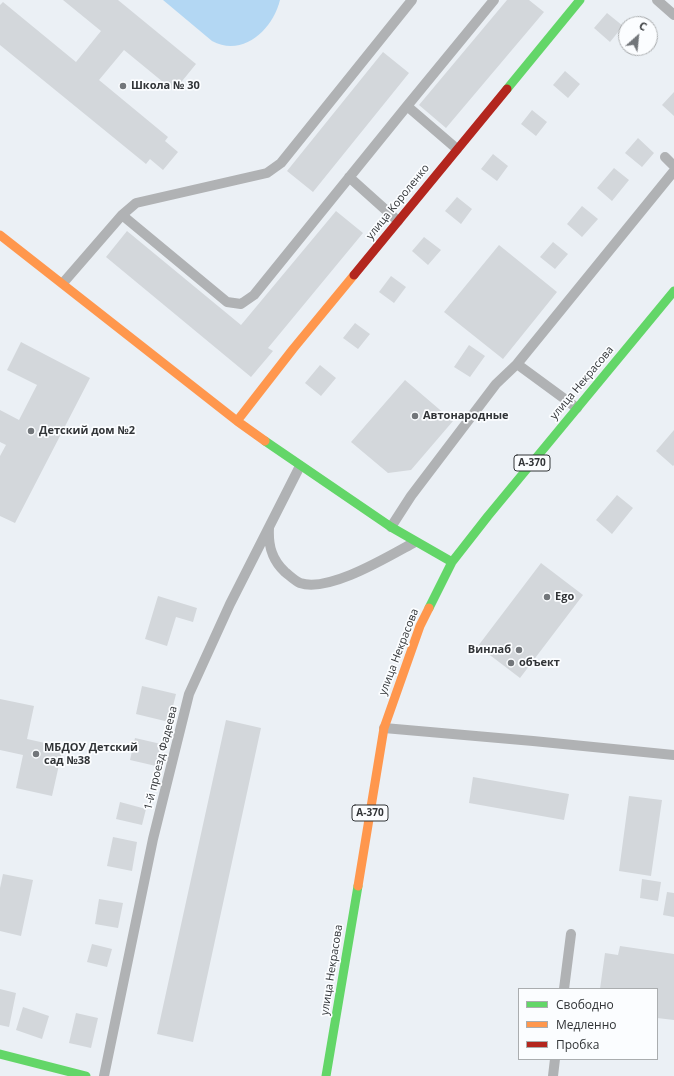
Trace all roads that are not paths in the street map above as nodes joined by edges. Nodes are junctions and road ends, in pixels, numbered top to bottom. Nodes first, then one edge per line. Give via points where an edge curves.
1 (412, 0) edge
2 (494, 0) edge
3 (657, 0) edge
4 (577, 1) edge
5 (674, 15) edge
6 (407, 106) junction
7 (457, 149) junction
8 (665, 157) dead end
9 (674, 166) edge
10 (674, 171) edge
11 (349, 177) junction
12 (122, 215) junction
13 (398, 221) junction
14 (0, 235) edge
15 (63, 283) junction
16 (674, 291) edge
17 (517, 364) junction
18 (577, 408) junction
19 (238, 421) junction
20 (300, 466) junction
21 (269, 526) junction
22 (391, 527) junction
23 (415, 542) junction
24 (452, 562) junction
25 (384, 728) junction
26 (674, 755) edge
27 (571, 934) dead end
28 (564, 988) edge
29 (0, 1054) edge
30 (555, 1060) edge
31 (86, 1076) edge
32 (104, 1076) edge
33 (326, 1076) edge
34 (553, 1076) edge

1 - 12 lane via 281,163 267,173 136,202
2 - 6 lane
3 - 5 lane
4 - 7 main road, улица Короленко
6 - 7 lane
6 - 11 lane
7 - 13 main road, улица Короленко
8 - 9 lane
10 - 17 lane
11 - 12 lane via 254,295 241,304 227,302
11 - 13 lane
12 - 15 lane
13 - 19 main road, улица Короленко via 293,349
14 - 15 main road
15 - 19 main road
16 - 18 main road, улица Некрасова / А-370
17 - 18 lane
17 - 22 lane via 496,384 411,496
18 - 24 main road, улица Некрасова / А-370
19 - 20 main road
20 - 21 lane, 1-й проезд Фадеева
20 - 22 main road
21 - 23 lane via 272,556 279,567 299,583 321,584 345,577
21 - 32 lane, 1-й проезд Фадеева via 189,694 153,839
22 - 23 main road
23 - 24 main road
24 - 25 main road, улица Некрасова / А-370 via 420,626
25 - 26 lane
25 - 33 main road, улица Некрасова / А-370
27 - 28 lane
29 - 31 main road
30 - 34 lane

